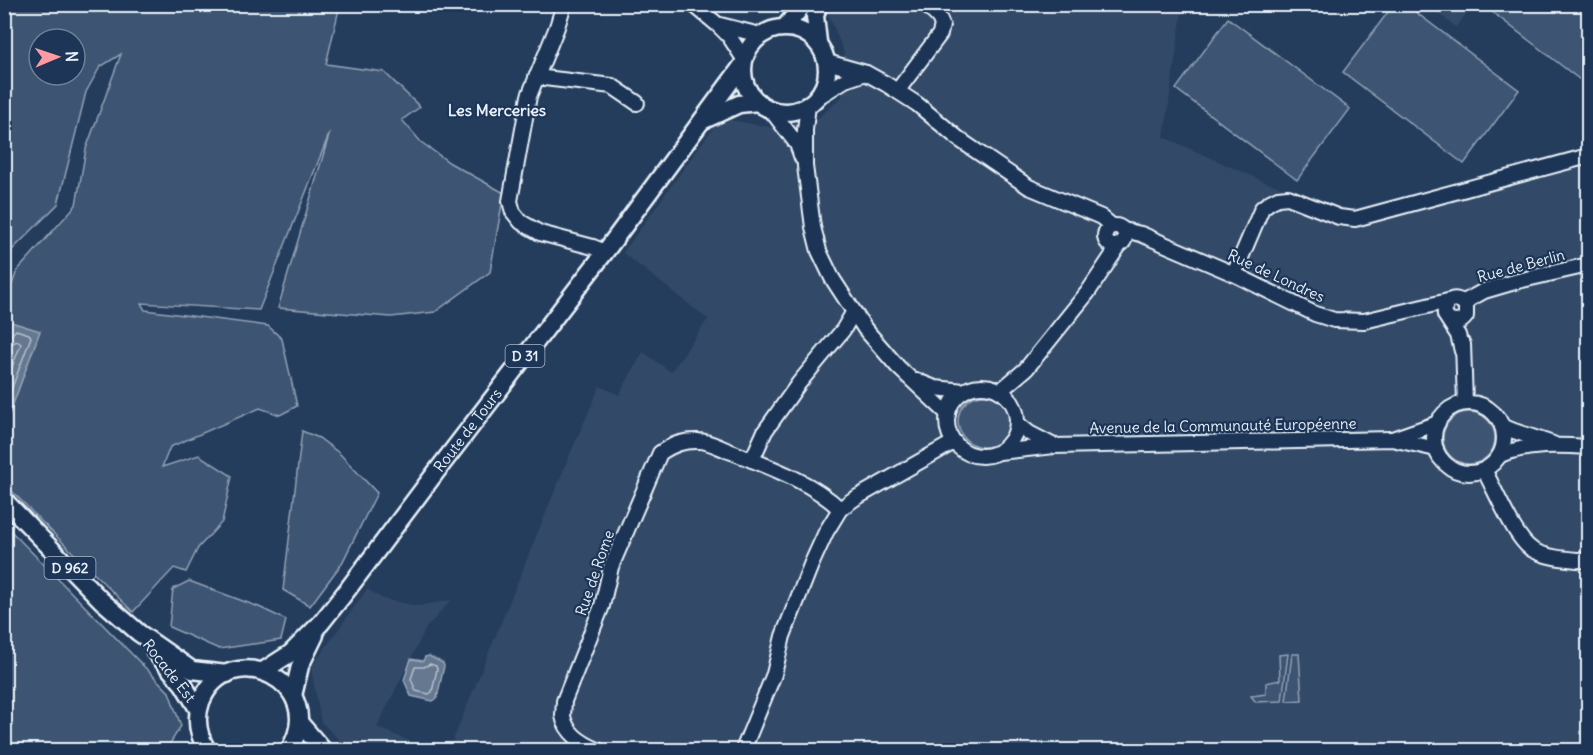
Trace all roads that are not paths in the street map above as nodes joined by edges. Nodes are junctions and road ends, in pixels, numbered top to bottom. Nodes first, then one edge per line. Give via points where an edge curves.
1 (564, 4) edge
2 (693, 4) edge
3 (804, 4) edge
4 (819, 4) edge
5 (925, 4) edge
6 (718, 24) junction
7 (785, 27) junction
8 (760, 35) junction
9 (818, 42) junction
10 (826, 62) junction
11 (743, 63) junction
12 (866, 73) junction
13 (536, 77) junction
14 (898, 90) junction
15 (813, 101) junction
16 (637, 103) dead end
17 (764, 106) junction
18 (700, 122) junction
19 (1588, 156) edge
20 (805, 166) junction
21 (1115, 236) junction
22 (605, 252) junction
23 (1588, 265) edge
24 (1234, 274) junction
25 (1448, 302) junction
26 (1419, 308) junction
27 (1465, 309) junction
28 (853, 313) junction
29 (1448, 319) junction
30 (1462, 351) junction
31 (1026, 369) junction
32 (909, 378) junction
33 (964, 391) junction
34 (1000, 391) junction
35 (1012, 403) junction
36 (1465, 403) junction
37 (948, 414) junction
38 (1438, 423) junction
39 (1018, 424) junction
40 (1502, 426) junction
41 (1392, 439) junction
42 (954, 442) junction
43 (1558, 445) junction
44 (1054, 446) junction
45 (1588, 447) edge
46 (1436, 449) junction
47 (999, 452) junction
48 (1500, 455) junction
49 (752, 460) junction
50 (1484, 470) junction
51 (4, 501) edge
52 (840, 509) junction
53 (1588, 561) edge
54 (321, 623) junction
55 (139, 633) junction
56 (263, 671) junction
57 (226, 674) junction
58 (293, 696) junction
59 (198, 709) junction
60 (299, 722) junction
61 (204, 748) edge
62 (289, 750) edge
63 (323, 750) edge
64 (598, 750) edge
65 (743, 750) edge

1 - 13 street
2 - 6 street
3 - 7 main road
4 - 9 main road via 815,16
5 - 14 street via 939,18 940,34
6 - 8 street
6 - 11 street
7 - 8 main road
7 - 9 main road via 803,31
8 - 11 main road via 747,50
9 - 10 main road
10 - 12 street, Rue de Londres
10 - 15 main road via 824,86
11 - 17 main road via 746,87
11 - 18 main road, Route de Tours / D 31
12 - 14 street, Rue de Londres
12 - 15 street via 845,80
13 - 16 street via 612,86
13 - 22 street via 510,201 513,212 540,233
14 - 21 street, Rue de Londres via 1029,188 1101,217
15 - 17 main road via 796,111
15 - 20 street via 805,130
17 - 18 main road, Route de Tours / D 31 via 739,104
17 - 20 street via 797,144
18 - 22 main road, Route de Tours / D 31
19 - 24 street via 1354,219 1288,197 1278,198 1263,208
20 - 28 street via 819,251
21 - 24 street, Rue de Londres via 1141,234
21 - 31 street via 1101,272 1088,292
22 - 54 main road, Route de Tours / D 31
23 - 27 street, Rue de Berlin via 1484,291
24 - 26 street, Rue de Londres via 1334,320 1364,321
25 - 26 street, Rue de Londres
25 - 27 street via 1455,299
25 - 29 street via 1444,308
26 - 29 street
27 - 29 street via 1464,319
27 - 30 street
28 - 32 street
28 - 49 street via 765,431
29 - 30 street
30 - 36 street
31 - 34 street
31 - 35 street
32 - 33 street via 935,388
32 - 37 street
33 - 34 street via 982,386
33 - 37 street
34 - 35 street
35 - 39 street
36 - 38 street via 1449,410
36 - 40 street via 1487,408
37 - 42 street via 947,424
38 - 41 street, Avenue de la Communauté Européenne
38 - 46 street
39 - 44 street, Avenue de la Communauté Européenne
39 - 47 street via 1009,445
40 - 43 street
40 - 48 street via 1504,441
41 - 44 street, Avenue de la Communauté Européenne
41 - 46 street, Avenue de la Communauté Européenne
42 - 47 street via 971,455 981,457
42 - 52 street
43 - 45 street
43 - 48 street
44 - 47 street, Avenue de la Communauté Européenne
46 - 50 street via 1454,470
48 - 50 street
49 - 52 street, Rue de Rome via 813,488
49 - 64 street, Rue de Rome via 702,441 686,440 660,453 611,567 602,606 564,701 563,717 570,732
50 - 53 street via 1530,548 1543,554
51 - 55 main road, Rocade Est / D 962
52 - 65 street via 811,565
54 - 56 main road, Route de Tours / D 31 via 291,653
54 - 58 main road, Route de Tours / D 31 via 300,666
55 - 57 main road, Rocade Est / D 962 via 192,670
55 - 59 main road, Rocade Est / D 962 via 183,684
56 - 57 main road, Rocade Est via 250,669
56 - 58 main road via 281,681
57 - 59 main road via 204,695
58 - 60 main road
59 - 61 main road
60 - 62 main road
60 - 63 main road

